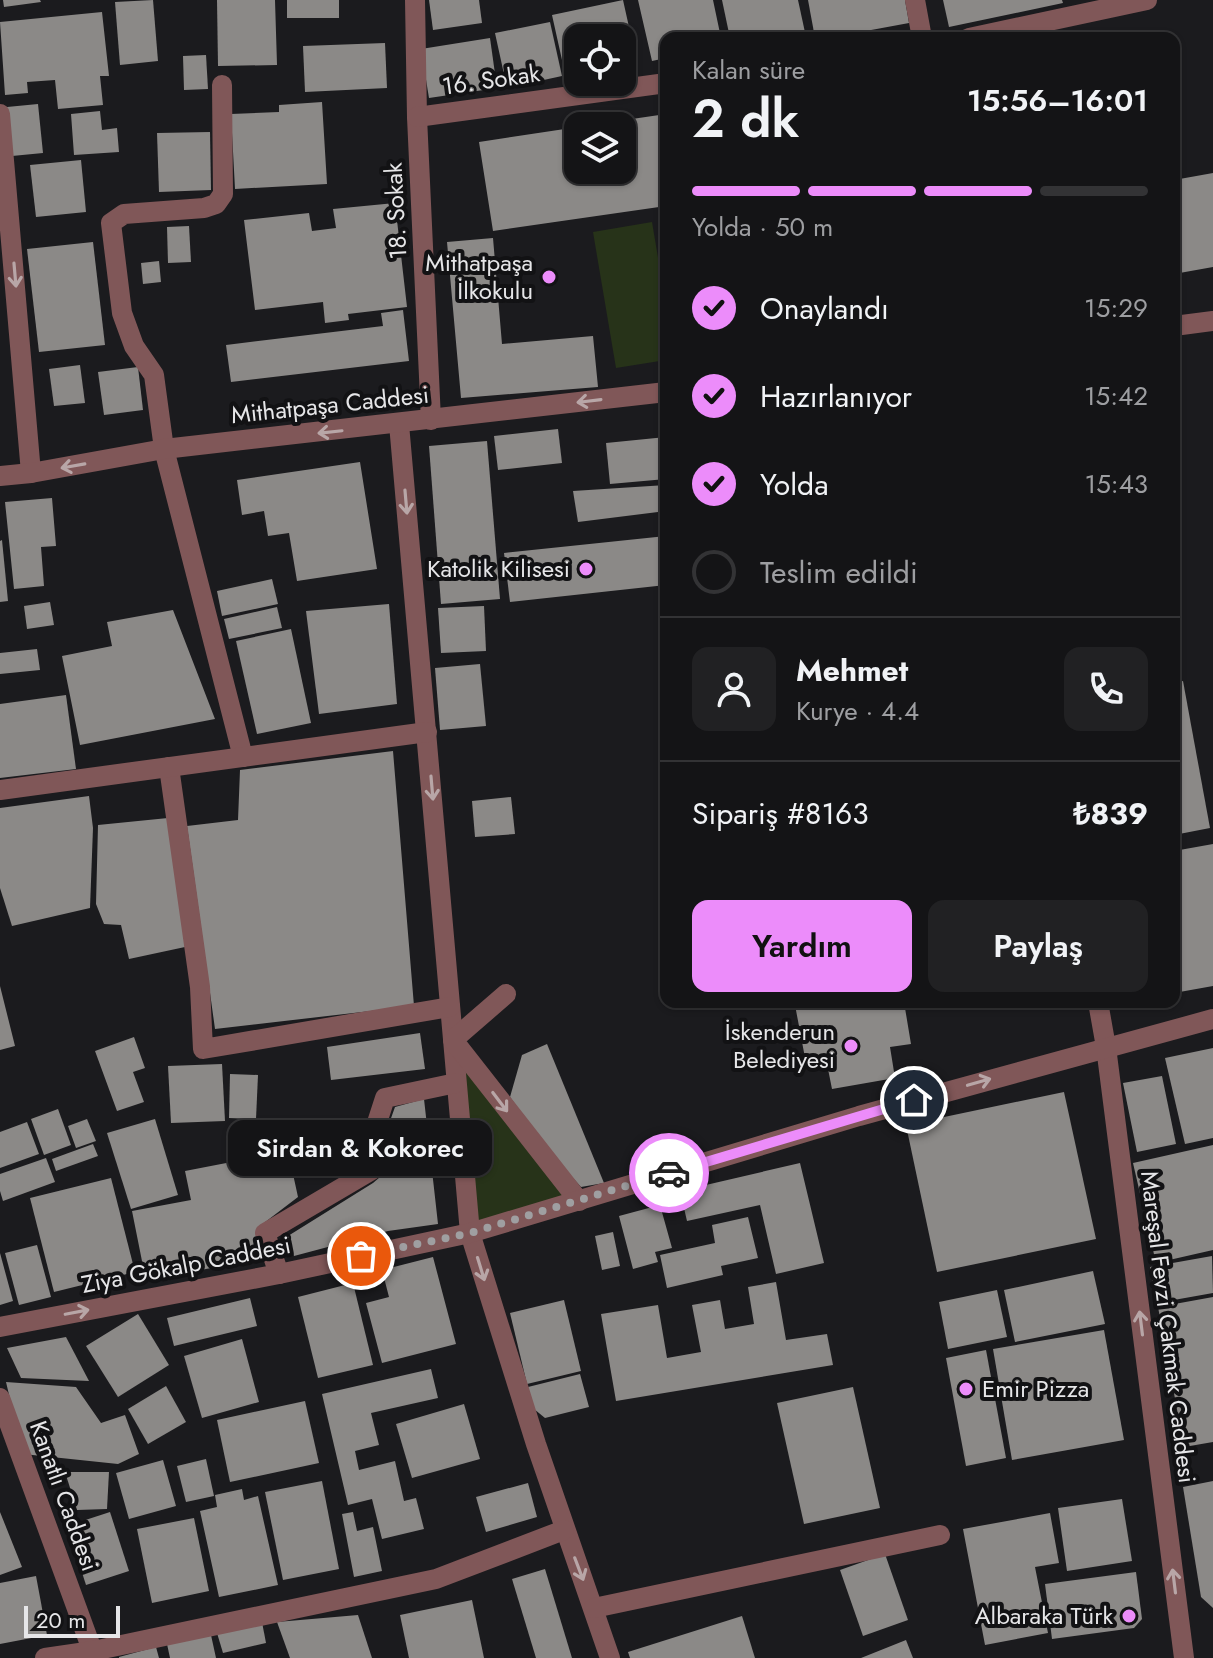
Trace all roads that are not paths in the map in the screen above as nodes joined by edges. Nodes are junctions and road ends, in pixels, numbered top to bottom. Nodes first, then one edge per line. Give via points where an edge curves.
1 (415, 0) edge
2 (915, 0) edge
3 (1147, 0) edge
4 (921, 32) edge
5 (997, 32) edge
6 (660, 84) edge
7 (222, 85) dead end
8 (0, 114) edge
9 (417, 117) junction
10 (6, 227) edge
11 (1213, 321) edge
12 (1180, 325) edge
13 (660, 393) edge
14 (431, 420) junction
15 (399, 424) junction
16 (164, 449) junction
17 (31, 473) junction
18 (0, 476) edge
19 (427, 732) junction
20 (243, 757) junction
21 (169, 767) junction
22 (0, 790) edge
23 (506, 994) dead end
24 (450, 1007) junction
25 (1099, 1008) edge
26 (1213, 1019) edge
27 (453, 1040) junction
28 (1106, 1047) junction
29 (456, 1083) junction
30 (579, 1201) junction
31 (470, 1233) junction
32 (279, 1274) junction
33 (0, 1327) edge
34 (0, 1398) edge
35 (564, 1530) junction
36 (940, 1535) dead end
37 (594, 1608) junction
38 (94, 1654) edge
39 (45, 1658) edge
40 (610, 1658) edge
41 (1184, 1658) edge

1 - 9 street, 18. Sokak
2 - 4 street
3 - 5 street
6 - 9 street, 16. Sokak
7 - 16 street via 223,194 216,204 124,214 111,223 122,313 134,346 154,375
8 - 10 street
9 - 14 street, 18. Sokak
10 -> 17 street
11 - 12 street
13 -> 14 street, Mithatpaşa Caddesi
14 - 15 street, Mithatpaşa Caddesi
15 -> 16 street, Mithatpaşa Caddesi
15 -> 19 street
16 -> 17 street, Mithatpaşa Caddesi
16 - 20 street
17 - 18 street, Mithatpaşa Caddesi
19 - 20 street
19 -> 24 street
20 - 21 street
21 - 22 street
21 - 24 street via 200,987 203,1049
23 - 27 street
24 - 27 street
25 - 28 street, Mareşal Fevzi Çakmak Caddesi
26 - 28 street, Ziya Gökalp Caddesi
27 - 29 street
27 -> 30 street
30 -> 28 street, Ziya Gökalp Caddesi
41 -> 28 street, Mareşal Fevzi Çakmak Caddesi
29 - 31 street
29 - 32 street via 385,1098 372,1138 372,1170 265,1233
30 - 31 street, Ziya Gökalp Caddesi
31 - 32 street, Ziya Gökalp Caddesi
31 -> 35 street
33 -> 32 street, Ziya Gökalp Caddesi
34 - 38 street, Kanatlı Caddesi
35 -> 37 street
35 - 38 street via 436,1579
36 - 37 street
37 - 40 street
38 - 39 street

